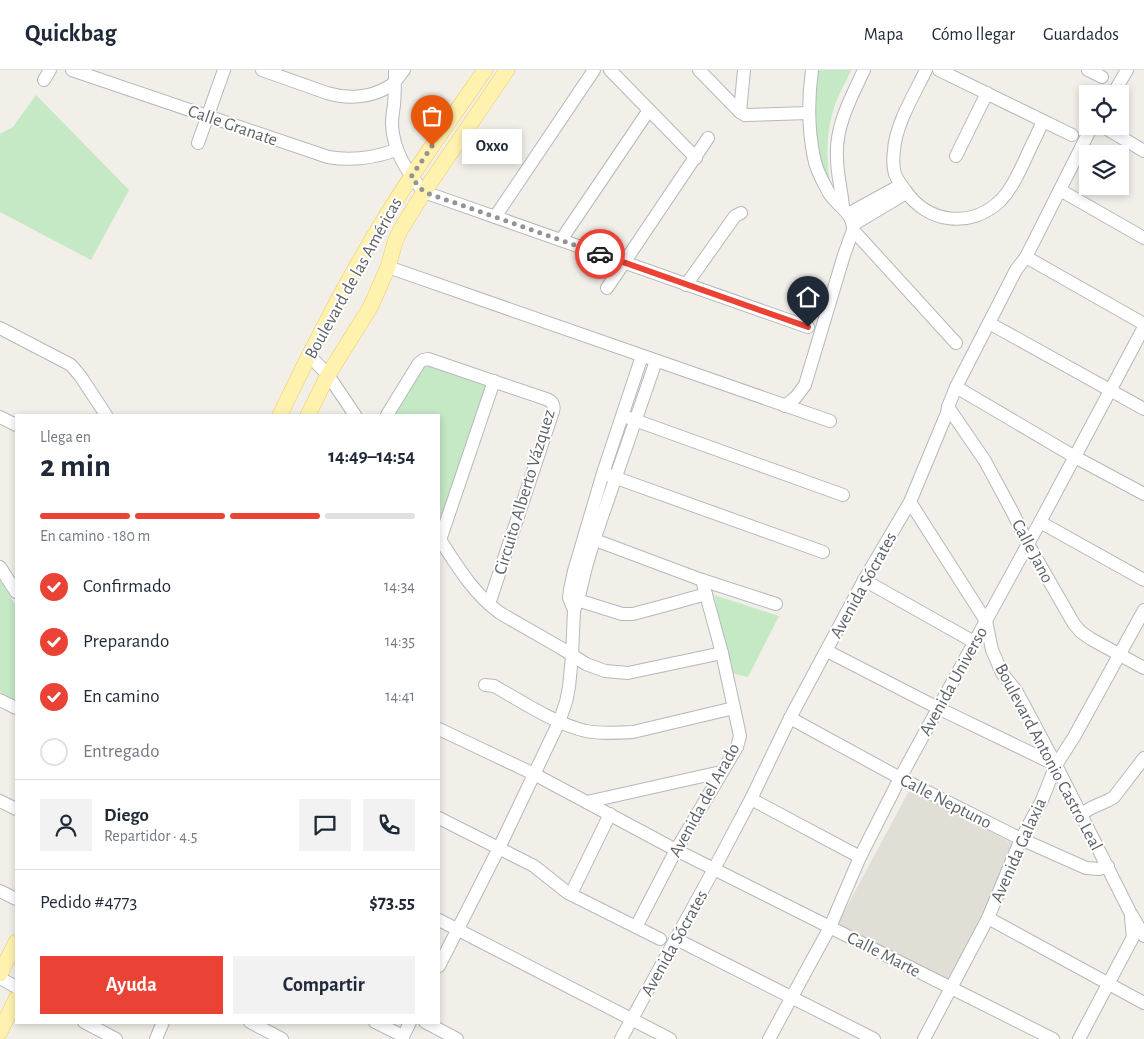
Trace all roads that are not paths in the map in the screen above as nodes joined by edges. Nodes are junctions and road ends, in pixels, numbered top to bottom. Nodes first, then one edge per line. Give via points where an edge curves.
1 (72, 70) edge
2 (224, 70) edge
3 (262, 70) edge
4 (404, 70) edge
5 (485, 70) edge
6 (507, 70) edge
7 (594, 70) edge
8 (610, 70) edge
9 (699, 70) edge
10 (744, 70) edge
11 (812, 70) edge
12 (864, 70) edge
13 (926, 70) edge
14 (939, 70) edge
15 (1088, 70) edge
16 (1127, 70) edge
17 (395, 76) edge
18 (1102, 77) dead end
19 (1118, 85) edge
20 (986, 93) junction
21 (649, 110) junction
22 (740, 112) junction
23 (808, 113) junction
24 (208, 116) junction
25 (1043, 121) junction
26 (1072, 135) dead end
27 (1088, 135) edge
28 (1117, 135) edge
29 (708, 138) dead end
30 (198, 143) dead end
31 (396, 150) junction
32 (1144, 151) edge
33 (956, 156) dead end
34 (696, 158) junction
35 (411, 177) junction
36 (904, 189) junction
37 (1060, 190) junction
38 (424, 192) junction
39 (741, 214) dead end
40 (495, 217) junction
41 (384, 219) junction
42 (849, 219) junction
43 (401, 229) junction
44 (1144, 238) edge
45 (561, 240) junction
46 (1026, 257) junction
47 (624, 262) junction
48 (388, 267) junction
49 (686, 285) junction
50 (607, 288) dead end
51 (989, 323) junction
52 (1144, 325) edge
53 (808, 327) dead end
54 (0, 328) edge
55 (956, 343) dead end
56 (309, 356) junction
57 (642, 356) junction
58 (656, 361) junction
59 (328, 375) junction
60 (494, 381) junction
61 (956, 387) junction
62 (1110, 391) junction
63 (785, 406) junction
64 (948, 407) junction
65 (1144, 409) edge
66 (105, 414) edge
67 (280, 414) edge
68 (308, 414) edge
69 (355, 414) edge
70 (388, 414) edge
71 (622, 416) junction
72 (0, 417) edge
73 (636, 421) junction
74 (830, 421) dead end
75 (15, 424) edge
76 (1075, 456) junction
77 (603, 473) junction
78 (616, 478) junction
79 (1144, 494) edge
80 (843, 495) dead end
81 (910, 502) junction
82 (1040, 522) junction
83 (440, 536) edge
84 (589, 538) junction
85 (440, 541) edge
86 (1028, 544) junction
87 (823, 552) dead end
88 (0, 567) edge
89 (702, 580) junction
90 (864, 580) junction
91 (1144, 580) edge
92 (15, 590) edge
93 (706, 594) junction
94 (574, 603) junction
95 (489, 604) junction
96 (776, 604) dead end
97 (1144, 610) edge
98 (986, 621) junction
99 (974, 642) junction
100 (827, 651) junction
101 (722, 653) junction
102 (1120, 654) junction
103 (572, 656) junction
104 (1144, 668) edge
105 (484, 685) dead end
106 (0, 700) edge
107 (15, 708) edge
108 (734, 708) junction
109 (938, 708) junction
110 (790, 718) junction
111 (559, 722) junction
112 (440, 728) edge
113 (1144, 758) edge
114 (1056, 765) junction
115 (721, 772) junction
116 (534, 774) junction
117 (900, 778) junction
118 (751, 799) junction
119 (0, 801) edge
120 (588, 802) junction
121 (15, 809) edge
122 (610, 814) junction
123 (1080, 815) junction
124 (440, 818) edge
125 (1021, 839) junction
126 (499, 848) junction
127 (676, 850) junction
128 (860, 857) junction
129 (1108, 866) junction
130 (714, 869) junction
131 (0, 891) edge
132 (571, 894) junction
133 (15, 898) edge
134 (1130, 912) junction
135 (988, 918) junction
136 (440, 920) edge
137 (636, 927) junction
138 (830, 927) junction
139 (457, 929) junction
140 (1144, 936) edge
141 (660, 939) dead end
142 (676, 939) junction
143 (15, 944) edge
144 (440, 964) edge
145 (0, 974) edge
146 (0, 978) edge
147 (1108, 983) junction
148 (15, 986) edge
149 (951, 988) junction
150 (792, 998) junction
151 (15, 1001) edge
152 (1144, 1003) edge
153 (632, 1019) junction
154 (88, 1024) edge
155 (162, 1024) edge
156 (254, 1024) edge
157 (379, 1024) edge
158 (409, 1024) edge
159 (429, 1024) edge
160 (0, 1032) edge
161 (402, 1038) edge
162 (116, 1039) edge
163 (156, 1039) edge
164 (282, 1039) edge
165 (456, 1039) edge
166 (621, 1039) edge
167 (670, 1039) edge
168 (769, 1039) edge
169 (874, 1039) edge
170 (924, 1039) edge
171 (1053, 1039) edge
172 (1079, 1039) edge

1 - 24 street, Calle Granate
2 - 24 street
3 - 17 street via 338,96 354,97 389,87
4 - 17 street
5 - 35 main road, Boulevard de las Américas
6 - 38 main road, Boulevard de las Américas
7 - 40 street
8 - 21 street
9 - 22 street
10 - 22 street
11 - 23 street
12 - 42 street via 839,129 836,156
13 - 36 street via 895,140 895,174
14 - 20 street
15 - 18 street
16 - 19 street
17 - 31 street via 392,124
20 - 25 street
20 - 33 street
21 - 34 street
21 - 45 street
22 - 23 street via 748,115
23 - 42 street via 814,159 831,196
24 - 30 street
24 - 31 street, Calle Granate via 328,157 348,160
25 - 26 street
25 - 36 street via 1015,181 999,201 979,215 961,219 937,216 919,206
27 - 37 street, Avenida Sócrates
28 - 32 street
29 - 34 street
31 - 35 street
34 - 47 street
35 - 38 street
35 - 41 main road, Boulevard de las Américas
36 - 42 street
37 - 44 street
37 - 46 street, Avenida Sócrates
38 - 40 street
38 - 43 main road, Boulevard de las Américas
39 - 49 street via 735,216
40 - 45 street
41 - 43 main road
41 - 56 main road, Boulevard de las Américas
42 - 55 street
42 - 63 street via 844,255 805,385
43 - 48 main road, Boulevard de las Américas
45 - 47 street
46 - 51 street, Avenida Sócrates
46 - 52 street
47 - 49 street
47 - 50 street
48 - 57 street
48 - 59 main road, Boulevard de las Américas via 371,306
49 - 53 street
51 - 61 street, Avenida Sócrates
51 - 62 street
52 - 62 street, Avenida Universo
54 - 66 street via 71,365
56 - 59 street
56 - 67 main road, Boulevard de las Américas
57 - 58 street
57 - 71 street
58 - 63 street
58 - 73 street
59 - 68 main road, Boulevard de las Américas
59 - 69 street
60 - 70 street, Circuito Alberto Vázquez via 432,360 423,360
60 - 83 street
60 - 95 street, Circuito Alberto Vázquez via 550,400 554,407
61 - 64 street, Avenida Sócrates
61 - 76 street
62 - 65 street
62 - 76 street, Avenida Universo
63 - 74 street
64 - 81 street, Avenida Sócrates
64 - 86 street, Calle Jano via 985,461
71 - 73 street
71 - 77 street
72 - 75 street
73 - 78 street
73 - 80 street
76 - 79 street
76 - 82 street, Avenida Universo
77 - 78 street
77 - 84 street
78 - 84 street
78 - 87 street
81 - 90 street, Avenida Sócrates
81 - 98 street, Boulevard Antonio Castro Leal
82 - 86 street, Avenida Universo
82 - 91 street
84 - 89 street
84 - 94 street via 574,571 570,590
85 - 95 street via 466,580
86 - 98 street, Avenida Universo
86 - 102 street, Calle Jano via 1074,624 1091,639
88 - 92 street
89 - 93 street, Avenida del Arado
89 - 96 street
90 - 99 street
90 - 100 street, Avenida Sócrates
93 - 94 street via 633,614
93 - 101 street, Avenida del Arado
94 - 103 street
95 - 103 street
97 - 102 street, Avenida Galaxia
98 - 99 street, Avenida Universo
98 - 114 street, Boulevard Antonio Castro Leal via 992,650 1002,673
99 - 109 street, Avenida Universo
100 - 109 street
100 - 110 street, Avenida Sócrates
101 - 103 street via 628,673 594,668
101 - 108 street, Avenida del Arado
102 - 104 street, Calle Jano
102 - 114 street, Avenida Galaxia
103 - 111 street via 566,702
105 - 111 street via 494,686
106 - 107 street
108 - 111 street via 633,732 587,731
108 - 115 street, Avenida del Arado via 739,741
109 - 114 street
109 - 117 street, Avenida Universo
110 - 117 street, Calle Neptuno
110 - 118 street, Avenida Sócrates
111 - 116 street
112 - 116 street, Calle Marte
113 - 123 street via 1114,797
114 - 123 street, Boulevard Antonio Castro Leal
114 - 125 street, Avenida Galaxia
115 - 120 street
115 - 127 street, Avenida del Arado
116 - 120 street, Calle Marte
116 - 126 street
117 - 125 street, Calle Neptuno
117 - 128 street, Avenida Universo
118 - 128 street
118 - 130 street, Avenida Sócrates
119 - 121 street
120 - 122 street, Calle Marte
122 - 127 street, Calle Marte
122 - 132 street
123 - 129 street, Boulevard Antonio Castro Leal
124 - 126 street
125 - 129 street, Calle Neptuno via 1086,868
125 - 135 street, Avenida Galaxia
126 - 132 street via 534,866
126 - 139 street
127 - 130 street, Calle Marte
127 - 137 street, Avenida del Arado
128 - 138 street, Avenida Universo
129 - 134 street, Boulevard Antonio Castro Leal
130 - 138 street, Calle Marte
130 - 142 street, Avenida Sócrates
131 - 133 street
132 - 137 street
134 - 140 street, Boulevard Antonio Castro Leal
134 - 147 street via 1133,936
135 - 147 street
135 - 149 street, Avenida Galaxia
136 - 139 street
137 - 141 street
138 - 149 street, Calle Marte
138 - 150 street, Avenida Universo
139 - 144 street
139 - 153 street
142 - 150 street
142 - 153 street, Avenida Sócrates
143 - 145 main road
146 - 148 street
147 - 152 street
147 - 172 street
149 - 170 street, Avenida Galaxia
149 - 171 street, Calle Marte
150 - 168 street, Avenida Universo
150 - 169 street
151 - 160 main road
153 - 166 street, Avenida Sócrates
153 - 167 street
154 - 162 street
155 - 163 street
156 - 164 street
157 - 161 street
158 - 161 street
159 - 165 street

